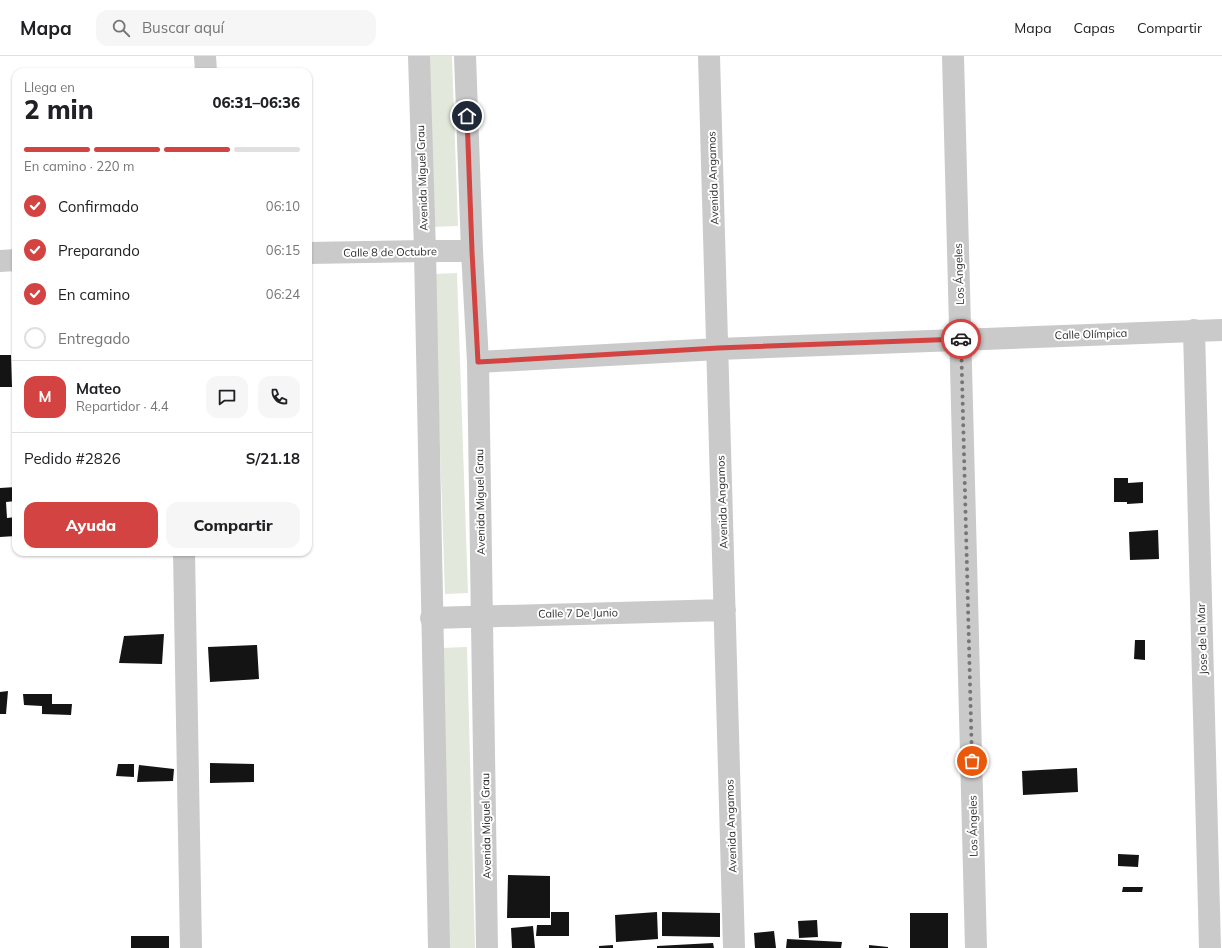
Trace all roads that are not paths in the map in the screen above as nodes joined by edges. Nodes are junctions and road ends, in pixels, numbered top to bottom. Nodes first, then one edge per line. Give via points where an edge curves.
1 (205, 56) edge
2 (419, 56) edge
3 (465, 56) edge
4 (709, 56) edge
5 (953, 56) edge
6 (206, 68) edge
7 (424, 251) junction
8 (472, 251) junction
9 (312, 253) edge
10 (12, 260) edge
11 (0, 261) edge
12 (1194, 330) junction
13 (1222, 330) edge
14 (961, 339) junction
15 (718, 348) junction
16 (478, 362) junction
17 (184, 556) edge
18 (725, 610) junction
19 (482, 616) junction
20 (431, 618) junction
21 (1216, 907) edge
22 (191, 948) edge
23 (438, 948) edge
24 (487, 948) edge
25 (734, 948) edge
26 (976, 948) edge
27 (1210, 948) edge

1 - 6 street
2 - 7 street, Avenida Miguel Grau
3 - 8 street, Avenida Miguel Grau
4 - 15 street, Avenida Angamos
5 - 14 street, Los Ángeles
7 - 8 street, Calle 8 de Octubre
7 - 9 street, Calle 8 de Octubre
7 - 20 street, Avenida Miguel Grau
8 - 16 street, Avenida Miguel Grau
10 - 11 street
12 - 13 street, Calle Olímpica
12 - 14 street, Calle Olímpica
12 - 21 street, Jose de la Mar
14 - 15 street, Calle Olímpica
14 - 26 street, Los Ángeles
15 - 16 street, Calle Olímpica
15 - 18 street, Avenida Angamos
16 - 19 street, Avenida Miguel Grau
17 - 22 street
18 - 19 street, Calle 7 De Junio
18 - 25 street, Avenida Angamos
19 - 20 street, Calle 7 De Junio
19 - 24 street, Avenida Miguel Grau
20 - 23 street, Avenida Miguel Grau
21 - 27 street, Jose de la Mar

